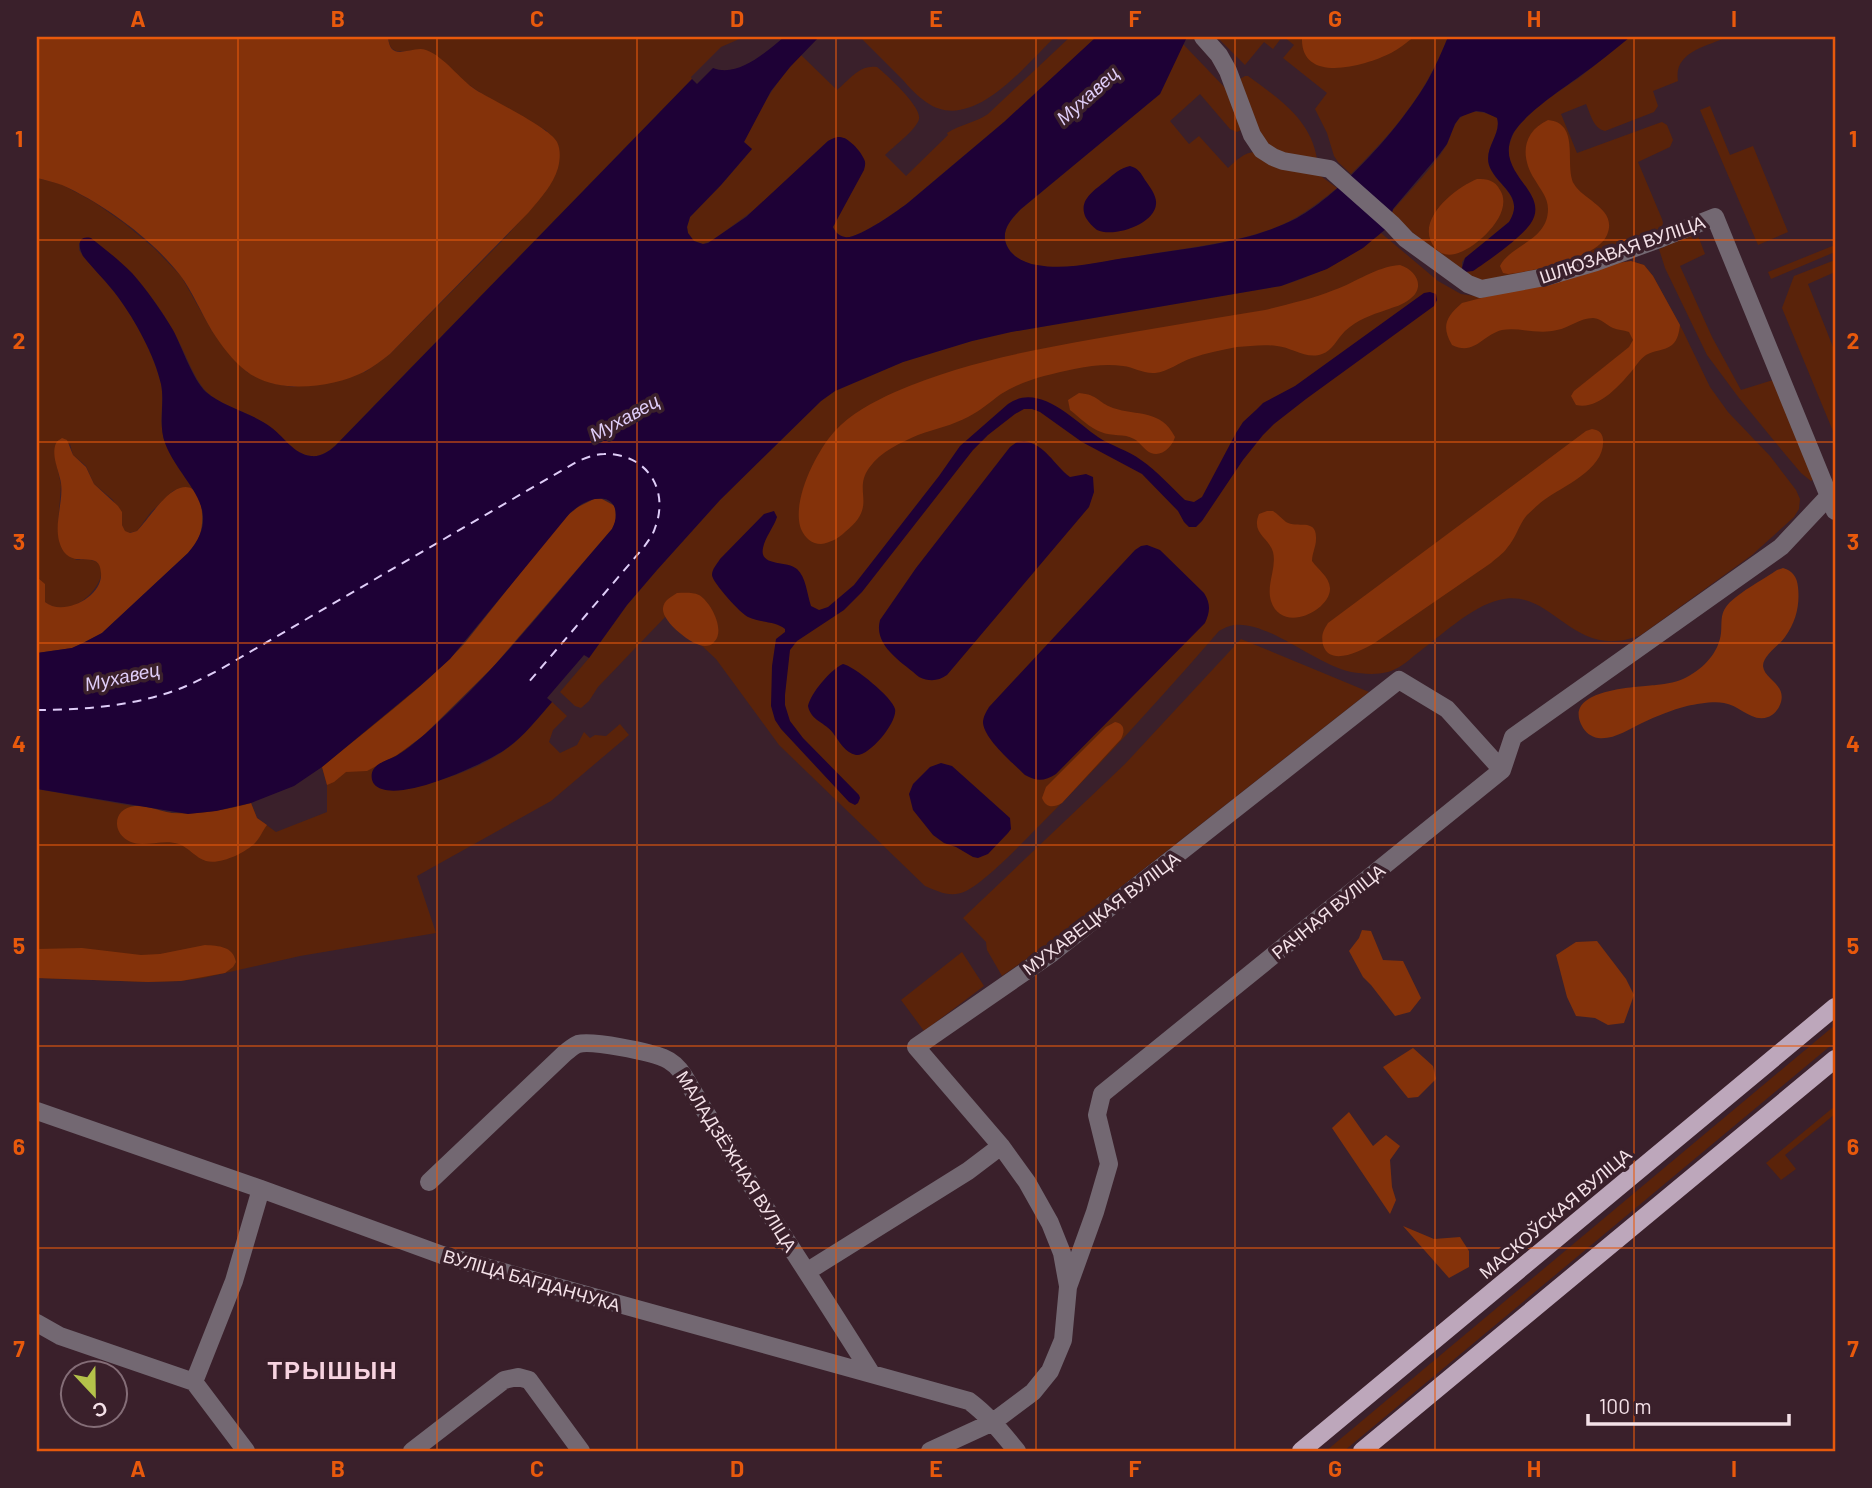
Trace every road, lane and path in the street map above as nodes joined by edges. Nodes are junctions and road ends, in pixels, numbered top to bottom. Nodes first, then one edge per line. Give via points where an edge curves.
1 (1203, 37) edge
2 (1832, 504) edge
3 (1502, 770) junction
4 (1835, 1007) edge
5 (1835, 1059) edge
6 (37, 1111) edge
7 (1001, 1146) junction
8 (429, 1182) dead end
9 (261, 1189) junction
10 (808, 1272) junction
11 (1068, 1287) junction
12 (37, 1323) edge
13 (871, 1373) junction
14 (194, 1382) junction
15 (993, 1422) junction
16 (246, 1451) edge
17 (412, 1451) edge
18 (581, 1451) edge
19 (930, 1451) edge
20 (1017, 1451) edge
21 (1301, 1451) edge
22 (1362, 1451) edge

1 - 2 street, ШЛЮЗАВАЯ ВУЛІЦА via 1228,71 1262,150 1283,161 1330,169 1406,239 1481,289 1545,277 1715,217
2 - 3 street via 1782,547 1513,737
3 - 7 street, МУХАВЕЦКАЯ ВУЛІЦА via 1447,709 1399,680 1052,953 916,1047
3 - 11 street, РАЧНАЯ ВУЛІЦА via 1102,1094 1097,1115 1110,1163
4 - 21 main road, МАСКОЎСКАЯ ВУЛІЦА
5 - 22 main road
6 - 9 street, ВУЛІЦА БАГДАНЧУКА
7 - 10 street
7 - 11 street, МУХАВЕЦКАЯ ВУЛІЦА via 1050,1223
8 - 10 street, МАЛАДЗЁЖНАЯ ВУЛІЦА via 565,1053 587,1042 611,1045 677,1065
9 - 13 street, ВУЛІЦА БАГДАНЧУКА via 442,1255
9 - 14 street via 234,1281
10 - 13 street, МАЛАДЗЁЖНАЯ ВУЛІЦА
11 - 15 street, РАЧНАЯ ВУЛІЦА via 1063,1340 1050,1371 1033,1392
12 - 14 street via 60,1336
13 - 15 street, ВУЛІЦА БАГДАНЧУКА via 969,1401
14 - 16 street
15 - 19 street, РАЧНАЯ ВУЛІЦА
15 - 20 street, ВУЛІЦА БАГДАНЧУКА
17 - 18 street via 504,1380 518,1377 529,1380

